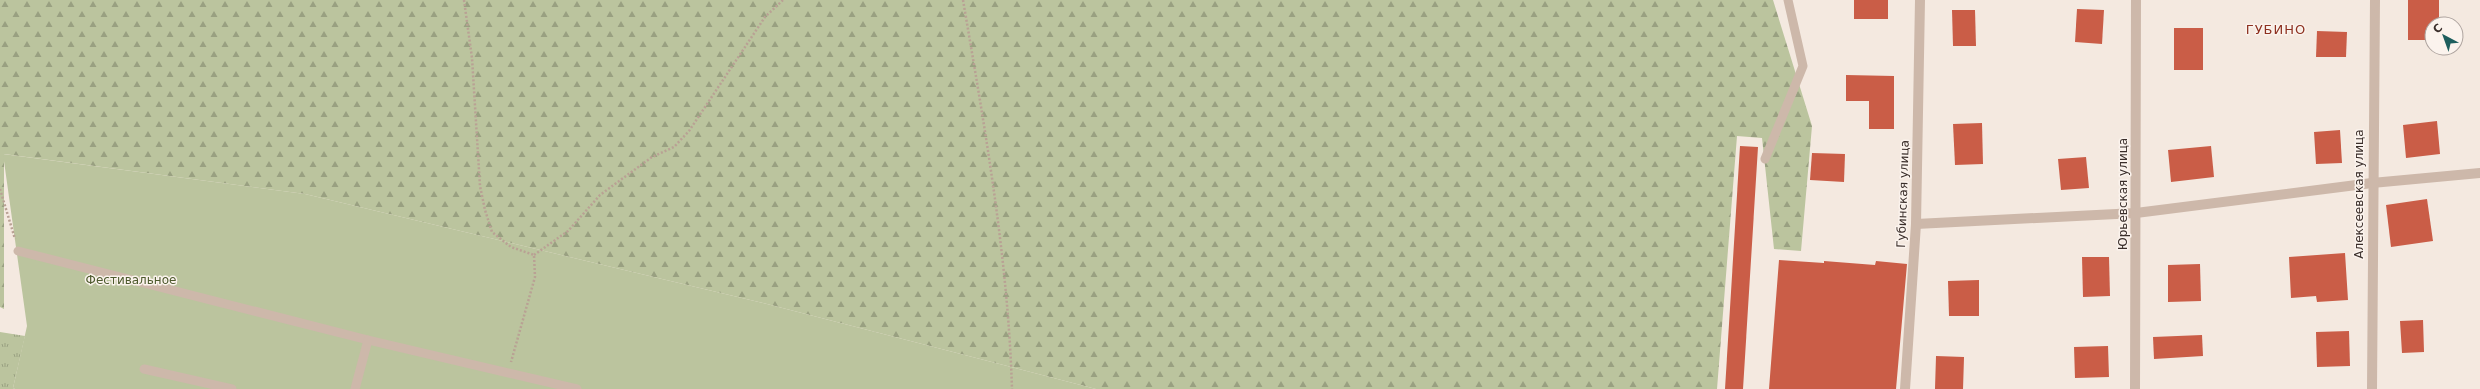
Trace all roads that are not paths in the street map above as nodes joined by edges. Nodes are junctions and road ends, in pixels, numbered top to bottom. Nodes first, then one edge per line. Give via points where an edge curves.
1 (1788, 0) edge
2 (1920, 0) edge
3 (2136, 0) edge
4 (2375, 0) edge
5 (1764, 159) dead end
6 (2480, 173) edge
7 (2372, 183) junction
8 (2136, 214) junction
9 (1916, 224) junction
10 (18, 251) road end
11 (368, 340) junction
12 (144, 369) dead end
13 (232, 389) edge
14 (355, 389) edge
15 (577, 389) edge
16 (1905, 389) edge
17 (2135, 389) edge
18 (2372, 389) edge

1 - 5 lane via 1803,66
2 - 9 street, Губинская улица
3 - 8 street, Юрьевская улица
4 - 7 street, Алексеевская улица
6 - 7 street
7 - 8 street
7 - 18 street, Алексеевская улица
8 - 9 street
8 - 17 street, Юрьевская улица
9 - 16 street, Губинская улица
10 - 11 lane
11 - 14 lane
11 - 15 lane
12 - 13 lane

